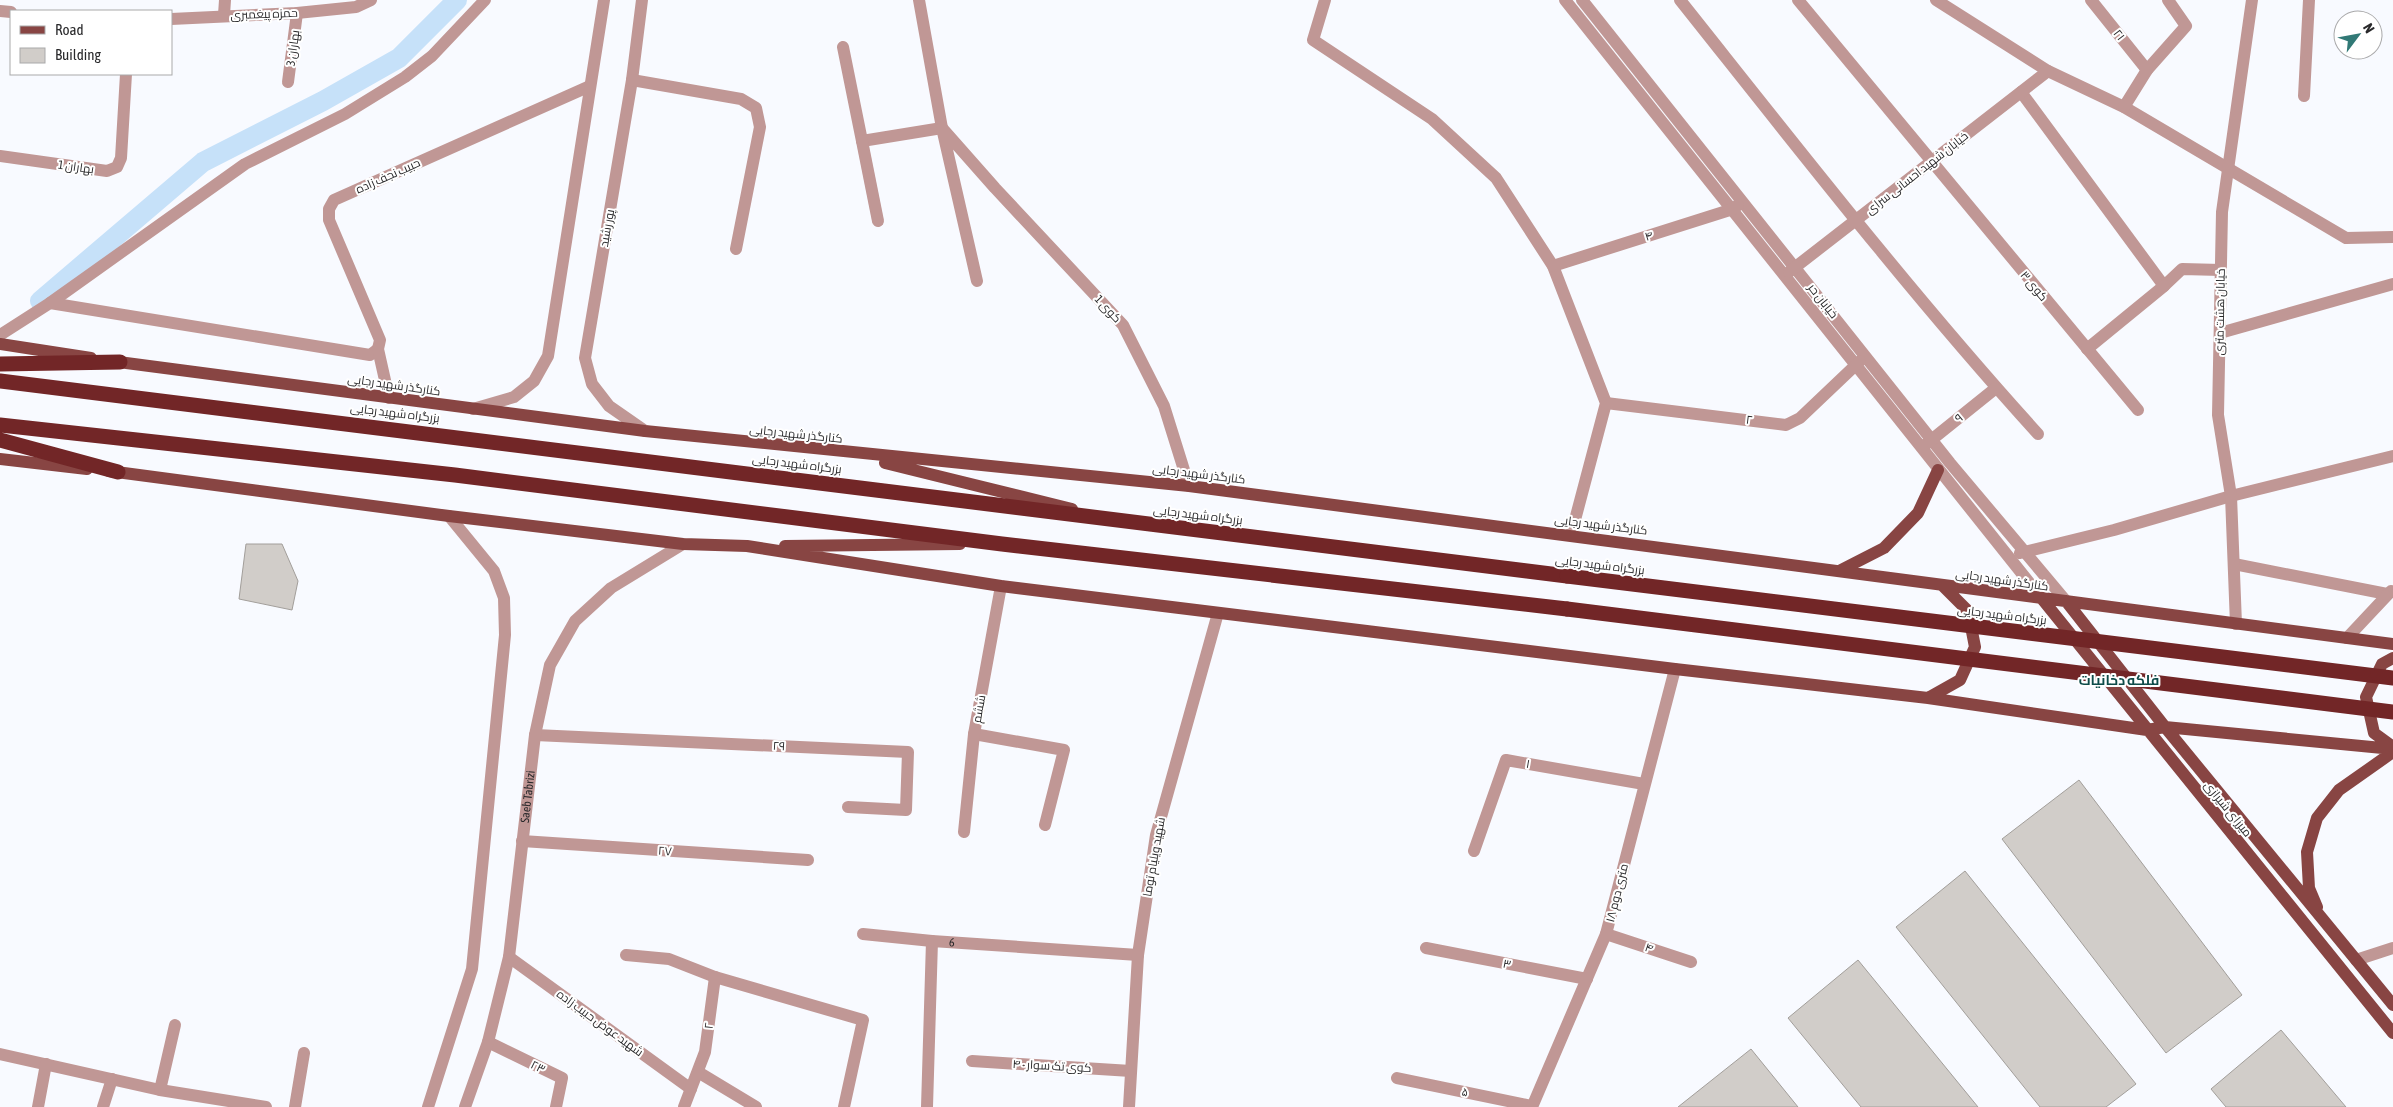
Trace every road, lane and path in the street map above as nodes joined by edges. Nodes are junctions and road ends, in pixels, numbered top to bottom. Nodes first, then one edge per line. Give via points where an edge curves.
1 (225, 0) edge
2 (371, 0) edge
3 (485, 0) edge
4 (604, 0) edge
5 (642, 0) edge
6 (919, 0) edge
7 (1325, 0) edge
8 (1582, 0) edge
9 (1680, 0) edge
10 (1798, 0) edge
11 (1936, 0) edge
12 (2091, 0) edge
13 (2168, 0) edge
14 (2252, 0) edge
15 (2309, 0) edge
16 (1568, 1) edge
17 (297, 13) junction
18 (224, 15) junction
19 (172, 19) edge
20 (843, 48) dead end
21 (2147, 70) junction
22 (2048, 71) junction
23 (126, 75) edge
24 (632, 80) junction
25 (288, 82) dead end
26 (590, 86) junction
27 (2021, 92) junction
28 (2304, 96) dead end
29 (2124, 107) junction
30 (942, 128) junction
31 (862, 141) junction
32 (0, 156) edge
33 (1931, 162) junction
34 (2229, 170) junction
35 (1744, 202) junction
36 (1733, 209) junction
37 (878, 221) dead end
38 (1856, 221) junction
39 (2393, 237) edge
40 (736, 249) dead end
41 (1553, 266) junction
42 (1796, 267) junction
43 (2221, 270) junction
44 (1786, 276) junction
45 (977, 281) dead end
46 (2393, 284) edge
47 (2164, 286) junction
48 (50, 303) junction
49 (2220, 333) junction
50 (0, 335) edge
51 (0, 344) edge
52 (378, 349) junction
53 (2087, 349) junction
54 (1865, 355) junction
55 (120, 362) junction
56 (0, 364) edge
57 (1855, 365) junction
58 (0, 380) edge
59 (1996, 388) junction
60 (389, 398) junction
61 (1606, 403) junction
62 (471, 409) junction
63 (2138, 410) dead end
64 (0, 424) edge
65 (645, 431) junction
66 (2038, 434) dead end
67 (0, 440) edge
68 (1932, 440) junction
69 (1921, 448) junction
70 (840, 452) junction
71 (2393, 456) edge
72 (0, 459) edge
73 (1938, 470) junction
74 (118, 472) junction
75 (1189, 486) junction
76 (2231, 496) junction
77 (449, 516) junction
78 (1123, 521) junction
79 (1571, 536) junction
80 (683, 544) junction
81 (1002, 544) junction
82 (747, 546) junction
83 (2026, 552) junction
84 (2008, 556) junction
85 (2234, 564) junction
86 (1841, 570) junction
87 (1942, 585) junction
88 (1001, 586) junction
89 (2390, 592) edge
90 (2043, 600) junction
91 (2066, 601) junction
92 (1218, 613) junction
93 (2236, 624) junction
94 (2347, 638) junction
95 (2393, 644) edge
96 (2393, 658) edge
97 (1676, 669) junction
98 (2393, 678) edge
99 (1928, 698) junction
100 (2393, 712) edge
101 (2166, 727) junction
102 (2147, 730) junction
103 (535, 734) junction
104 (974, 734) junction
105 (2393, 749) edge
106 (1644, 784) junction
107 (848, 807) dead end
108 (1045, 825) dead end
109 (964, 832) dead end
110 (522, 841) junction
111 (1474, 851) dead end
112 (808, 860) dead end
113 (2323, 921) junction
114 (863, 934) dead end
115 (1606, 934) junction
116 (932, 941) junction
117 (1426, 948) dead end
118 (2393, 948) edge
119 (626, 955) dead end
120 (1138, 955) junction
121 (509, 957) junction
122 (2356, 960) junction
123 (1691, 962) dead end
124 (715, 978) junction
125 (1588, 979) junction
126 (2393, 1005) edge
127 (176, 1026) dead end
128 (2393, 1033) edge
129 (488, 1042) junction
130 (304, 1053) dead end
131 (0, 1054) edge
132 (972, 1061) dead end
133 (46, 1064) junction
134 (1131, 1071) junction
135 (698, 1072) junction
136 (1397, 1078) dead end
137 (112, 1079) junction
138 (160, 1090) junction
139 (691, 1090) junction
140 (38, 1107) edge
141 (104, 1107) edge
142 (266, 1107) edge
143 (295, 1107) edge
144 (428, 1107) edge
145 (465, 1107) edge
146 (556, 1107) edge
147 (684, 1107) edge
148 (756, 1107) edge
149 (844, 1107) edge
150 (927, 1107) edge
151 (1129, 1107) edge
152 (1532, 1107) edge

1 - 18 street
2 - 17 street, حمزه پیغمبری via 356,7
3 - 48 street via 432,56 405,77 344,114 245,164
4 - 26 street
5 - 24 street, پور رشید
6 - 30 street
7 - 41 street via 1313,40 1432,119 1496,178
8 - 35 street, خیابان حر
9 - 38 street
10 - 33 street, کوی ۳
11 - 22 street
12 - 21 street, ۲۱
13 - 21 street via 2186,26
14 - 34 street, خیابان هشت متری
15 - 28 street
16 - 36 street, خیابان حر
17 - 18 street, حمزه پیغمبری
17 - 25 street, بهاران 3
18 - 19 street, حمزه پیغمبری
20 - 31 street
21 - 29 street
22 - 27 street, خیابان شهید احسانی سرای
22 - 29 street
23 - 32 street, بهاران 1 via 121,158 117,167 107,171
24 - 40 street via 741,99 756,108 760,127
24 - 65 street, پور رشید via 585,358 592,384 609,406
26 - 52 street, حبیب نجف زاده via 334,200 328,209 329,220 380,340
26 - 62 street via 548,356 534,380 514,397
27 - 33 street, خیابان شهید احسانی سرای
27 - 47 street
29 - 34 street
30 - 31 street
30 - 45 street
30 - 75 street, کوی 1 via 1123,325 1164,406
31 - 37 street
33 - 38 street, خیابان شهید احسانی سرای
33 - 53 street, کوی ۳
34 - 39 street via 2346,238
34 - 43 street, خیابان هشت متری via 2222,212
35 - 36 street, ۴
35 - 42 street, خیابان حر
36 - 41 street, ۴
36 - 44 street, خیابان حر
38 - 42 street, خیابان شهید احسانی سرای
38 - 59 street
41 - 61 street
42 - 44 street, خیابان شهید احسانی سرای
42 - 54 street, خیابان حر
43 - 47 street via 2182,269
43 - 49 street, خیابان هشت متری
44 - 57 street, خیابان حر
46 - 49 street
47 - 53 street
48 - 50 street
48 - 52 street via 370,355
49 - 76 street, خیابان هشت متری via 2218,415
51 - 55 main road, کنارگذر شهید رجایی
52 - 60 street
53 - 63 street, کوی ۳
54 - 57 street, ۲
54 - 68 street, خیابان حر
55 - 56 highway
55 - 60 main road, کنارگذر شهید رجایی
57 - 61 street, ۲ via 1800,418 1786,424
57 - 69 street, خیابان حر
58 - 78 highway, بزرگراه شهید رجایی
59 - 66 street
59 - 68 street, ۹
60 - 62 main road, کنارگذر شهید رجایی
61 - 79 street
62 - 65 main road, کنارگذر شهید رجایی
64 - 81 highway via 455,475
65 - 70 main road, کنارگذر شهید رجایی
67 - 74 highway
68 - 69 street, ۹
68 - 83 street, خیابان حر
69 - 73 street, خیابان حر
70 - 75 main road, کنارگذر شهید رجایی
70 - 78 main road
71 - 76 street
72 - 74 main road
73 - 84 street, خیابان حر
73 - 86 main road via 1918,513 1884,548
74 - 77 main road
75 - 79 main road, کنارگذر شهید رجایی
76 - 83 street
76 - 85 street, خیابان هشت متری
77 - 80 main road
77 - 144 street via 494,571 504,598 505,635 472,969
78 - 98 highway, بزرگراه شهید رجایی, bridge
79 - 86 main road, کنارگذر شهید رجایی
80 - 82 main road
80 - 103 street, Saeb Tabrizi via 610,588 576,621 550,665
81 - 82 main road
81 - 100 highway, bridge via 1567,609
82 - 88 main road
83 - 84 street
83 - 91 street, خیابان حر
84 - 90 street, خیابان حر
85 - 89 street
85 - 93 street, خیابان هشت متری
86 - 87 main road, کنارگذر شهید رجایی
87 - 90 main road, کنارگذر شهید رجایی
87 - 99 main road via 1968,611 1975,647 1960,680
88 - 92 main road
88 - 104 street, ششم
89 - 94 street
90 - 91 main road, کنارگذر شهید رجایی
90 - 102 main road, میرزای شیرازی
91 - 93 main road, کنارگذر شهید رجایی
91 - 101 main road, میرزای شیرازی
92 - 97 main road
92 - 120 street, شهید ویلیام توما via 1156,835
93 - 94 main road, کنارگذر شهید رجایی
94 - 95 main road, کنارگذر شهید رجایی
96 - 105 main road via 2382,664 2366,697 2374,733
97 - 99 main road
97 - 106 street, ۱۸ متری دوم
99 - 102 main road
101 - 102 main road
101 - 105 main road
101 - 113 main road, میرزای شیرازی
102 - 128 main road, میرزای شیرازی
103 - 107 street, ۲۹ via 908,752 906,810
103 - 110 street, Saeb Tabrizi
104 - 108 street via 1064,750
104 - 109 street, ششم
105 - 113 main road via 2339,790 2317,818 2307,852 2309,888
106 - 111 street, ۱ via 1506,760
106 - 115 street, ۱۸ متری دوم
110 - 112 street, ۲۷
110 - 121 street, Saeb Tabrizi
113 - 122 main road, میرزای شیرازی
114 - 116 street
115 - 123 street, ۴
115 - 125 street, ۱۸ متری دوم
116 - 120 street, 6
116 - 150 street, 6
117 - 125 street, ۳
118 - 122 street
119 - 124 street via 669,959
120 - 134 street, شهید ویلیام توما
121 - 129 street, Saeb Tabrizi
121 - 139 street, شهید عوض حبیب زاده
122 - 126 main road, میرزای شیرازی
124 - 135 street, ۲ via 705,1052
124 - 149 street via 863,1020
125 - 152 street, ۱۸ متری دوم
127 - 138 street
129 - 145 street, Saeb Tabrizi
129 - 146 street, ۲۳ via 562,1078
130 - 143 street
131 - 133 street
132 - 134 street, ۴ - کوی تک سوار
133 - 137 street
133 - 140 street
134 - 151 street, شهید ویلیام توما
135 - 139 street, ۲
135 - 148 street
136 - 152 street, ۵
137 - 138 street
137 - 141 street
138 - 142 street
139 - 147 street, ۲

